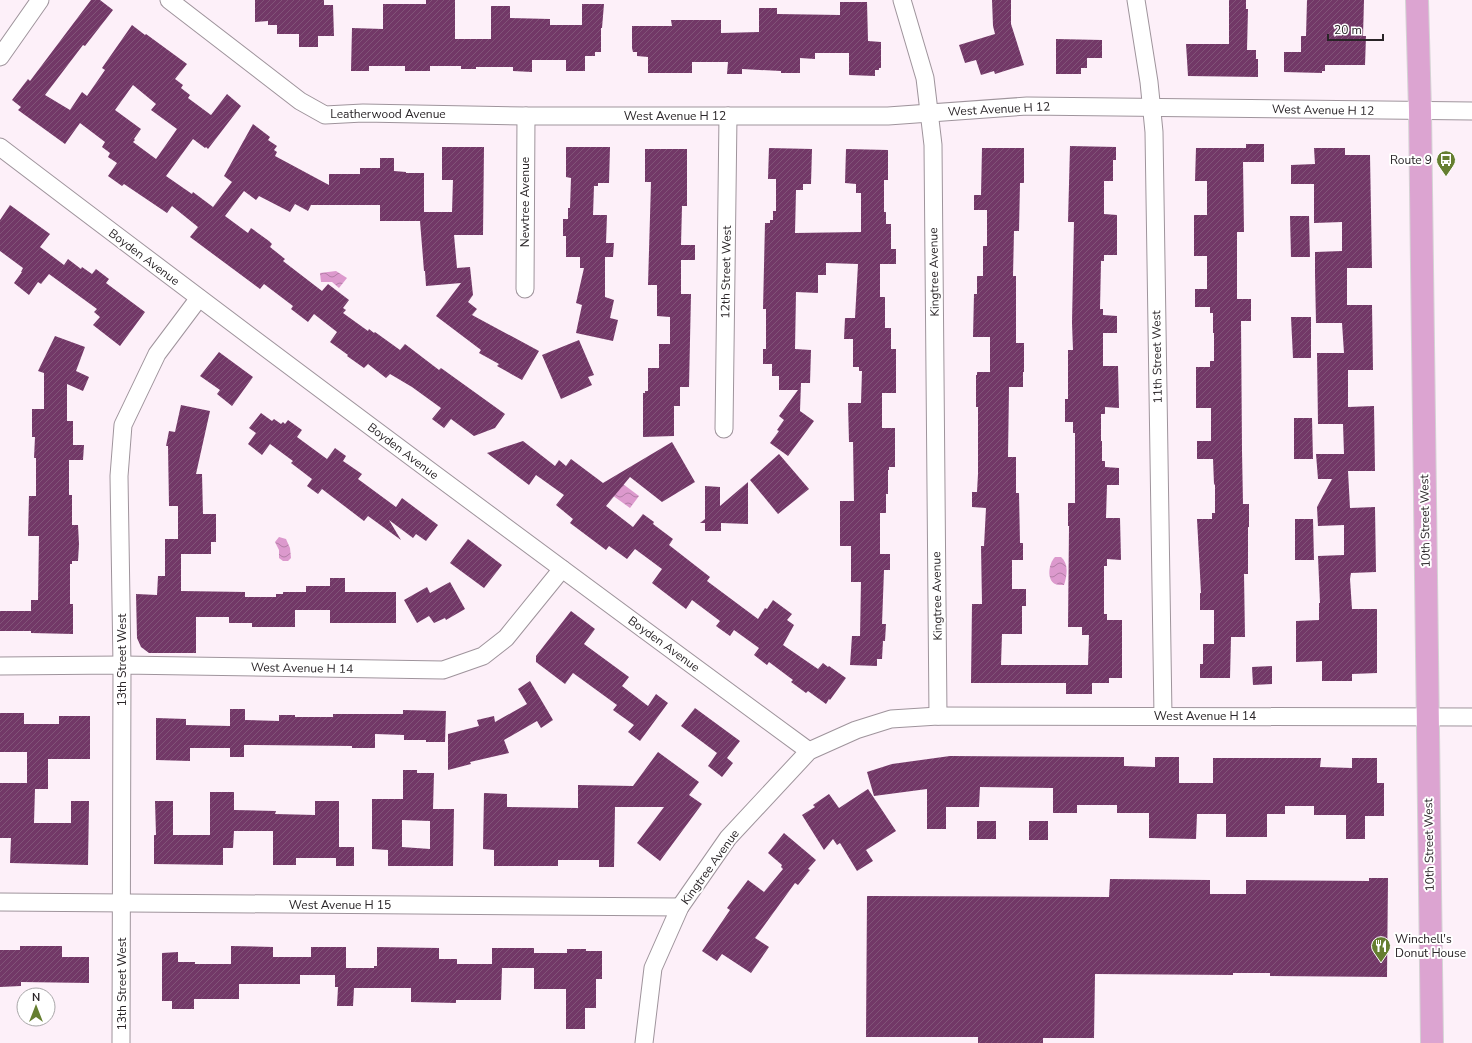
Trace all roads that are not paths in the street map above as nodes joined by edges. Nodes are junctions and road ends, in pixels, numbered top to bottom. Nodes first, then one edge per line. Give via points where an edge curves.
1 (40, 0) edge
2 (169, 0) edge
3 (902, 0) edge
4 (1136, 0) edge
5 (1417, 0) edge
6 (0, 57) edge
7 (1152, 107) junction
8 (1420, 111) junction
9 (1472, 111) edge
10 (930, 112) junction
11 (526, 116) junction
12 (728, 116) junction
13 (0, 147) edge
14 (525, 289) dead end
15 (199, 298) junction
16 (724, 429) dead end
17 (562, 569) junction
18 (122, 665) junction
19 (0, 666) edge
20 (938, 716) junction
21 (1163, 716) junction
22 (1427, 717) junction
23 (1472, 717) edge
24 (810, 751) junction
25 (0, 902) edge
26 (122, 903) junction
27 (680, 908) junction
28 (121, 1043) edge
29 (644, 1043) edge
30 (1432, 1043) edge

1 - 6 street
2 - 11 street, Leatherwood Avenue via 300,101 325,115 363,113
3 - 10 street, Kingtree Avenue via 925,78
4 - 7 street, 11th Street West
5 - 8 main road, 10th Street West
7 - 8 street, West Avenue H 12
7 - 10 street, West Avenue H 12 via 1027,106
7 - 21 street, 11th Street West
8 - 9 street, West Avenue H 12
8 - 22 main road, 10th Street West
10 - 12 street, West Avenue H 12 via 888,116
10 - 20 street, Kingtree Avenue via 933,145
11 - 12 street, West Avenue H 12
11 - 14 street, Newtree Avenue
12 - 16 street, 12th Street West
13 - 15 street, Boyden Avenue
15 - 17 street, Boyden Avenue
15 - 18 street, 13th Street West via 157,354 123,425 120,476
17 - 18 street, West Avenue H 14 via 506,638 483,656 443,670
17 - 24 street, Boyden Avenue
18 - 19 street, West Avenue H 14
18 - 26 street, 13th Street West
20 - 21 street, West Avenue H 14
20 - 24 street, Kingtree Avenue via 892,719 856,730
21 - 22 street, West Avenue H 14
22 - 23 street, West Avenue H 14
22 - 30 main road, 10th Street West
24 - 27 street, Kingtree Avenue via 728,838
25 - 26 street, West Avenue H 15
26 - 27 street, West Avenue H 15
26 - 28 street, 13th Street West
27 - 29 street, Kingtree Avenue via 653,968

